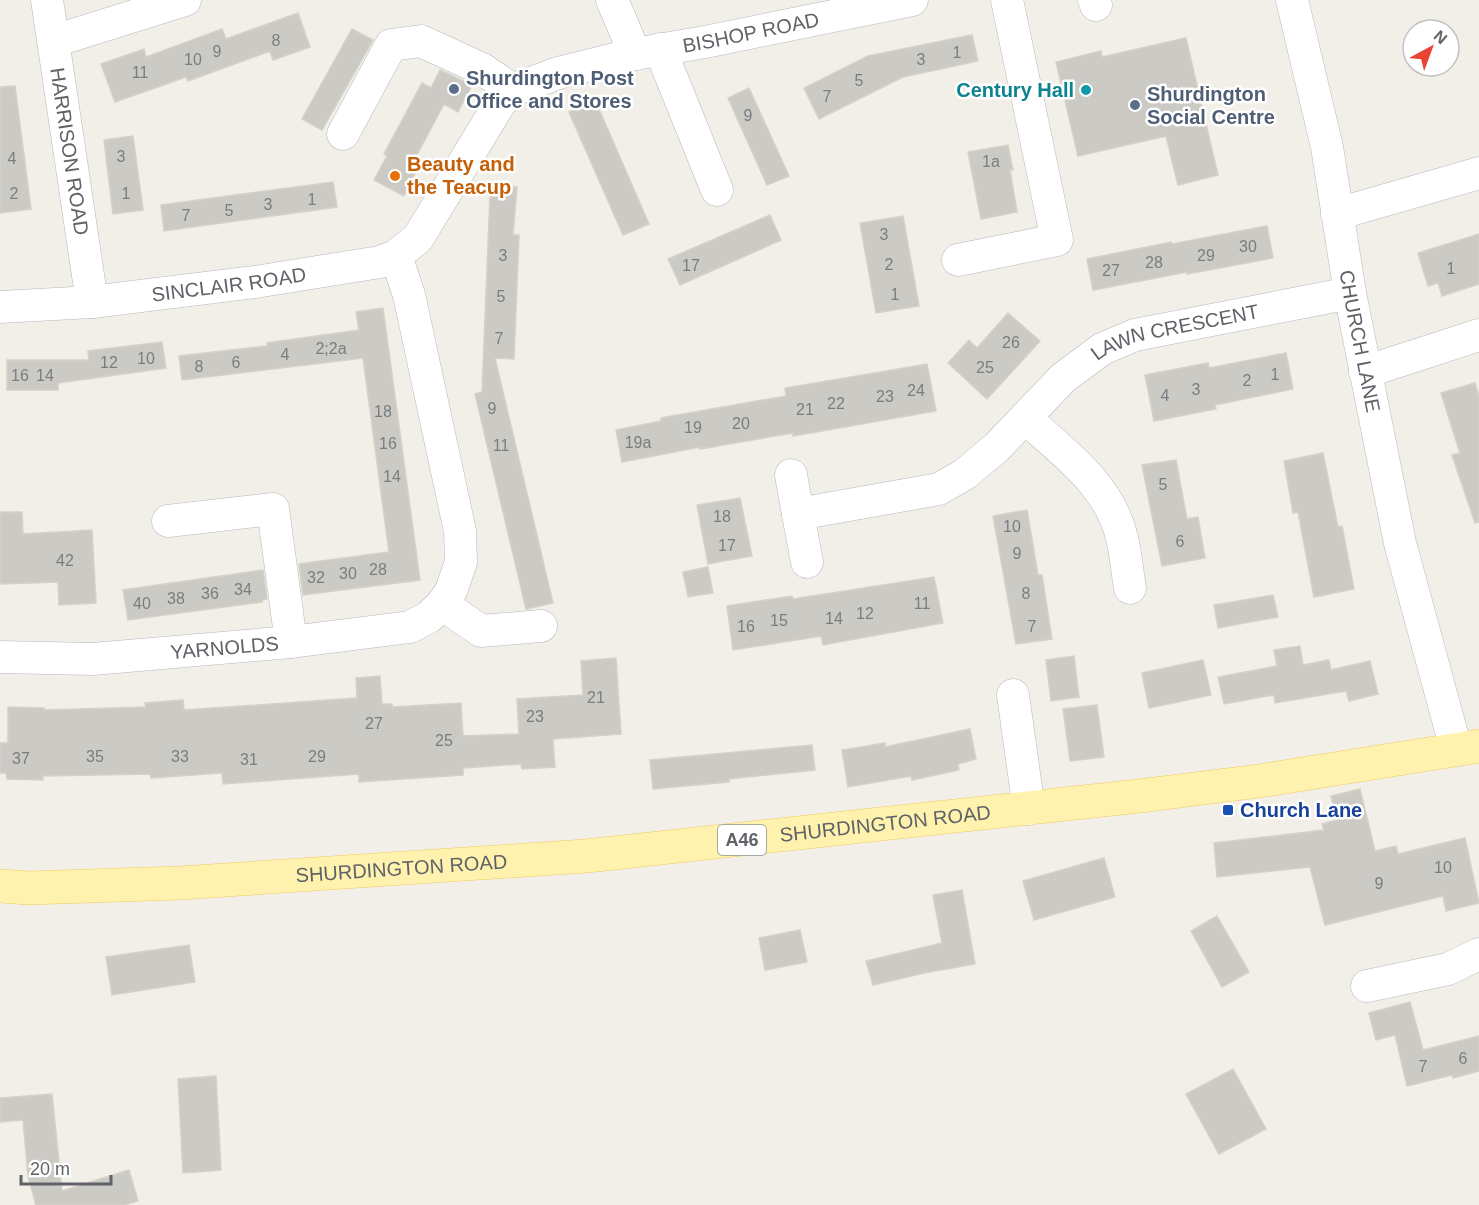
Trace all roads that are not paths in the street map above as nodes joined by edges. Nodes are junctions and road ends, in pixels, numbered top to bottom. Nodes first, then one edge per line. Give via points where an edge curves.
1 (48, 0) edge
2 (185, 0) edge
3 (612, 0) edge
4 (912, 0) edge
5 (1007, 0) edge
6 (1292, 0) edge
7 (54, 41) junction
8 (647, 51) junction
9 (513, 90) junction
10 (344, 134) dead end
11 (1479, 173) edge
12 (717, 190) dead end
13 (435, 212) joint
14 (1337, 214) junction
15 (396, 256) junction
16 (958, 260) dead end
17 (1350, 293) junction
18 (92, 302) junction
19 (0, 307) edge
20 (1479, 335) edge
21 (1365, 372) junction
22 (1025, 418) junction
23 (791, 475) dead end
24 (798, 514) junction
25 (168, 521) dead end
26 (807, 562) dead end
27 (1130, 588) dead end
28 (442, 604) junction
29 (541, 626) dead end
30 (291, 642) junction
31 (0, 657) edge
32 (1013, 695) dead end
33 (1468, 747) edge
34 (1029, 808) junction
35 (0, 886) edge
36 (1479, 954) edge
37 (1367, 986) dead end

1 - 7 street, HARRISON ROAD
2 - 7 street
3 - 8 street, BISHOP ROAD
4 - 8 street, BISHOP ROAD
5 - 16 street via 1057,240
6 - 14 street, CHURCH LANE via 1327,147
7 - 18 street, HARRISON ROAD
8 - 9 street, BISHOP ROAD via 558,73
8 - 12 street, BISHOP ROAD
9 - 10 street via 482,69 421,41 391,45
9 - 13 street, BISHOP ROAD via 500,103
11 - 14 street
13 - 15 street, SINCLAIR ROAD via 418,238
14 - 17 street, CHURCH LANE
15 - 18 street, SINCLAIR ROAD via 255,282
15 - 28 street, YARNOLDS via 409,295 461,538 457,578
17 - 21 street, CHURCH LANE
17 - 22 street, LAWN CRESCENT via 1135,335 1094,354 1063,378
18 - 19 street, SINCLAIR ROAD
20 - 21 street
21 - 33 street, CHURCH LANE via 1400,543
22 - 24 street, LAWN CRESCENT via 973,467 939,489
22 - 27 street via 1077,464 1106,498 1122,537
23 - 24 street
24 - 26 street
25 - 30 street via 273,509
28 - 29 street via 481,631
28 - 30 street, YARNOLDS via 410,627
30 - 31 street, YARNOLDS via 93,659
32 - 34 street
33 - 34 main road, SHURDINGTON ROAD / A46 via 1248,782
34 - 35 main road, SHURDINGTON ROAD / A46 via 586,855 180,883
36 - 37 street via 1448,969

